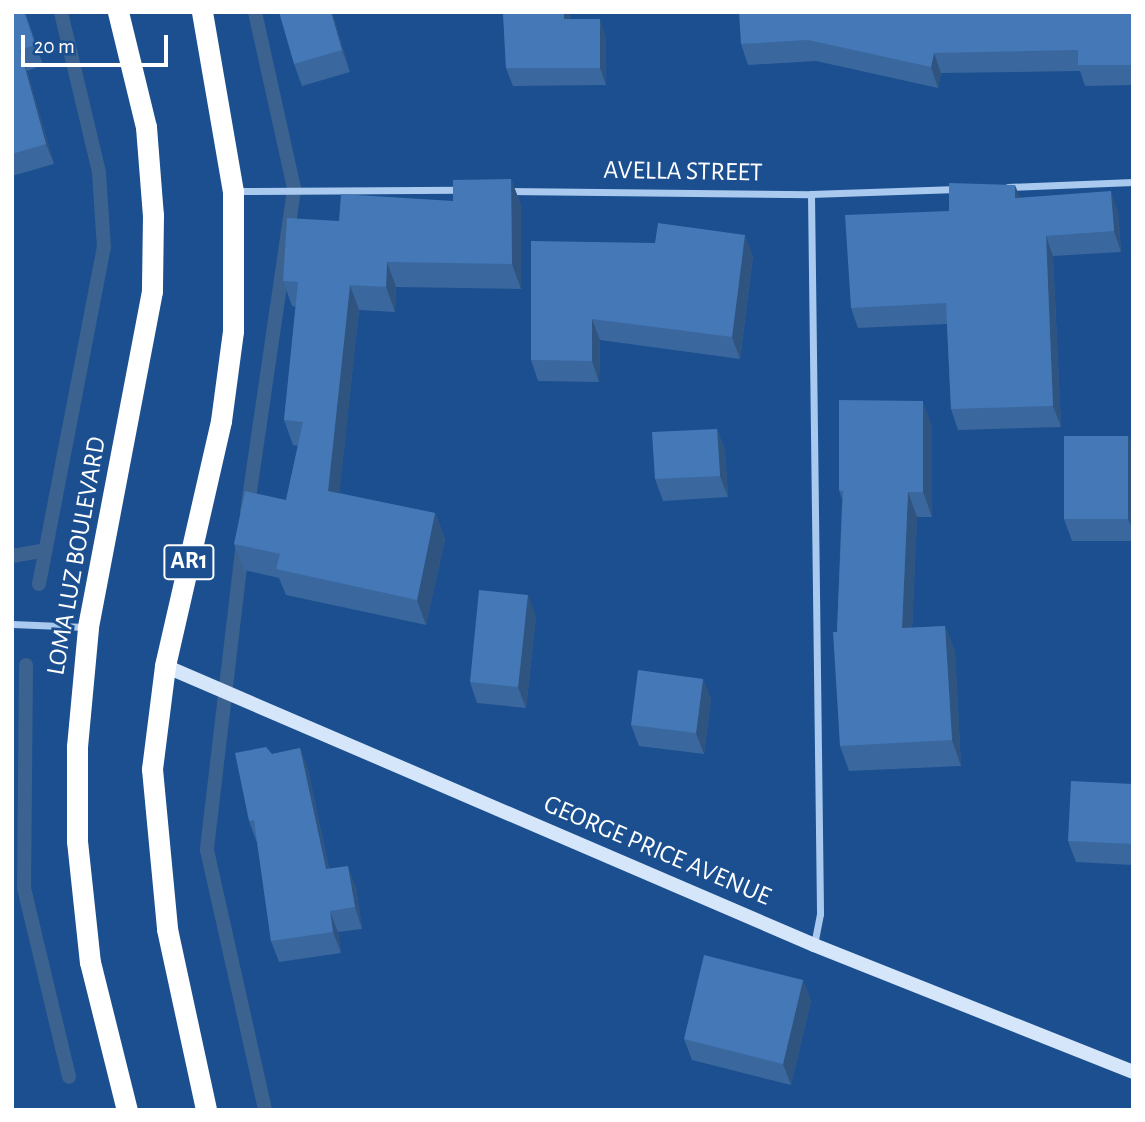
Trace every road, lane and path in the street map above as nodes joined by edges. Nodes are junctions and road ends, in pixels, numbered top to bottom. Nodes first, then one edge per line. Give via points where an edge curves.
1 (118, 12) edge
2 (202, 12) edge
3 (1133, 181) edge
4 (993, 187) edge
5 (965, 188) edge
6 (233, 191) junction
7 (468, 191) edge
8 (495, 191) edge
9 (811, 194) junction
10 (12, 624) edge
11 (88, 628) junction
12 (165, 666) junction
13 (814, 945) junction
14 (1133, 1072) edge
15 (127, 1110) edge
16 (206, 1110) edge

1 - 11 highway, LOMA LUZ BOULEVARD via 146,127 153,215 152,291
2 - 6 highway, AR1
3 - 4 street
5 - 9 street, AVELLA STREET
6 - 7 street
6 - 12 highway, AR1 via 233,331 223,409
8 - 9 street, AVELLA STREET
9 - 13 street via 820,914
10 - 11 street
11 - 15 highway, LOMA LUZ BOULEVARD via 77,746 77,841 90,962
12 - 13 street, GEORGE PRICE AVENUE
12 - 16 highway, AR1 via 152,769 156,848 167,929
13 - 14 street, GEORGE PRICE AVENUE

